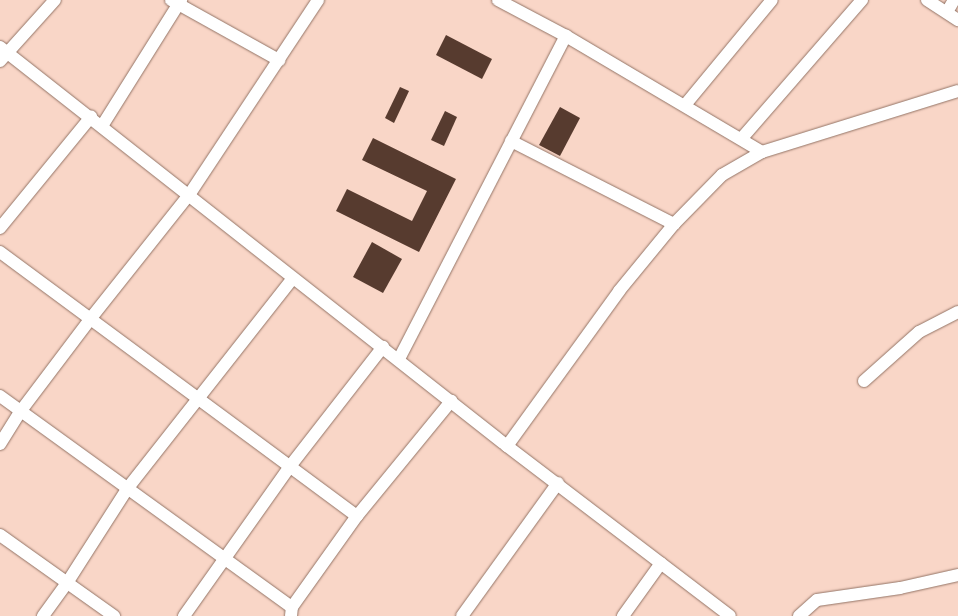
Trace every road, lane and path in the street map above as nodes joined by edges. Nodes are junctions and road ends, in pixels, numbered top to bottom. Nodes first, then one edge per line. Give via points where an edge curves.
1 (55, 0) edge
2 (318, 0) edge
3 (498, 0) edge
4 (772, 0) edge
5 (862, 0) edge
6 (927, 0) edge
7 (954, 0) edge
8 (177, 1) edge
9 (947, 12) junction
10 (958, 20) edge
11 (566, 36) junction
12 (2, 53) edge
13 (279, 60) junction
14 (958, 91) edge
15 (685, 105) junction
16 (91, 117) junction
17 (102, 126) junction
18 (742, 138) junction
19 (511, 142) junction
20 (762, 152) junction
21 (189, 195) junction
22 (674, 224) junction
23 (0, 228) edge
24 (0, 252) edge
25 (293, 278) junction
26 (958, 312) edge
27 (91, 318) junction
28 (383, 346) junction
29 (398, 359) junction
30 (864, 381) dead end
31 (0, 396) edge
32 (198, 396) junction
33 (451, 401) junction
34 (20, 412) junction
35 (0, 444) edge
36 (507, 446) junction
37 (291, 465) junction
38 (558, 483) junction
39 (127, 489) junction
40 (357, 516) junction
41 (0, 536) edge
42 (224, 558) junction
43 (661, 563) junction
44 (958, 575) edge
45 (67, 583) junction
46 (292, 612) edge
47 (43, 616) edge
48 (114, 616) edge
49 (184, 616) edge
50 (462, 616) edge
51 (623, 616) edge
52 (730, 616) edge
53 (799, 616) edge

1 - 12 street
2 - 13 street
3 - 11 street
4 - 15 street
5 - 18 street
6 - 9 street
7 - 9 street
8 - 13 street
8 - 17 street
9 - 10 street
11 - 15 street
11 - 19 street
12 - 16 street
13 - 21 street
14 - 20 street
15 - 18 street
16 - 17 street
16 - 23 street
17 - 21 street
18 - 20 street
19 - 22 street
19 - 29 street
20 - 22 street via 710,184
21 - 25 street
21 - 27 street
22 - 36 street via 618,291
24 - 27 street
25 - 28 street
25 - 32 street
26 - 30 street via 919,332
27 - 32 street
27 - 34 street
28 - 29 street
28 - 37 street
29 - 33 street
31 - 34 street
32 - 37 street
32 - 39 street
33 - 36 street
33 - 40 street
34 - 35 street
34 - 39 street
36 - 38 street
37 - 40 street
37 - 42 street
38 - 43 street
38 - 50 street
39 - 42 street
39 - 45 street
40 - 46 street
41 - 45 street
42 - 46 street
42 - 49 street
43 - 51 street
43 - 52 street
44 - 53 street via 900,588 817,600
45 - 47 street
45 - 48 street

